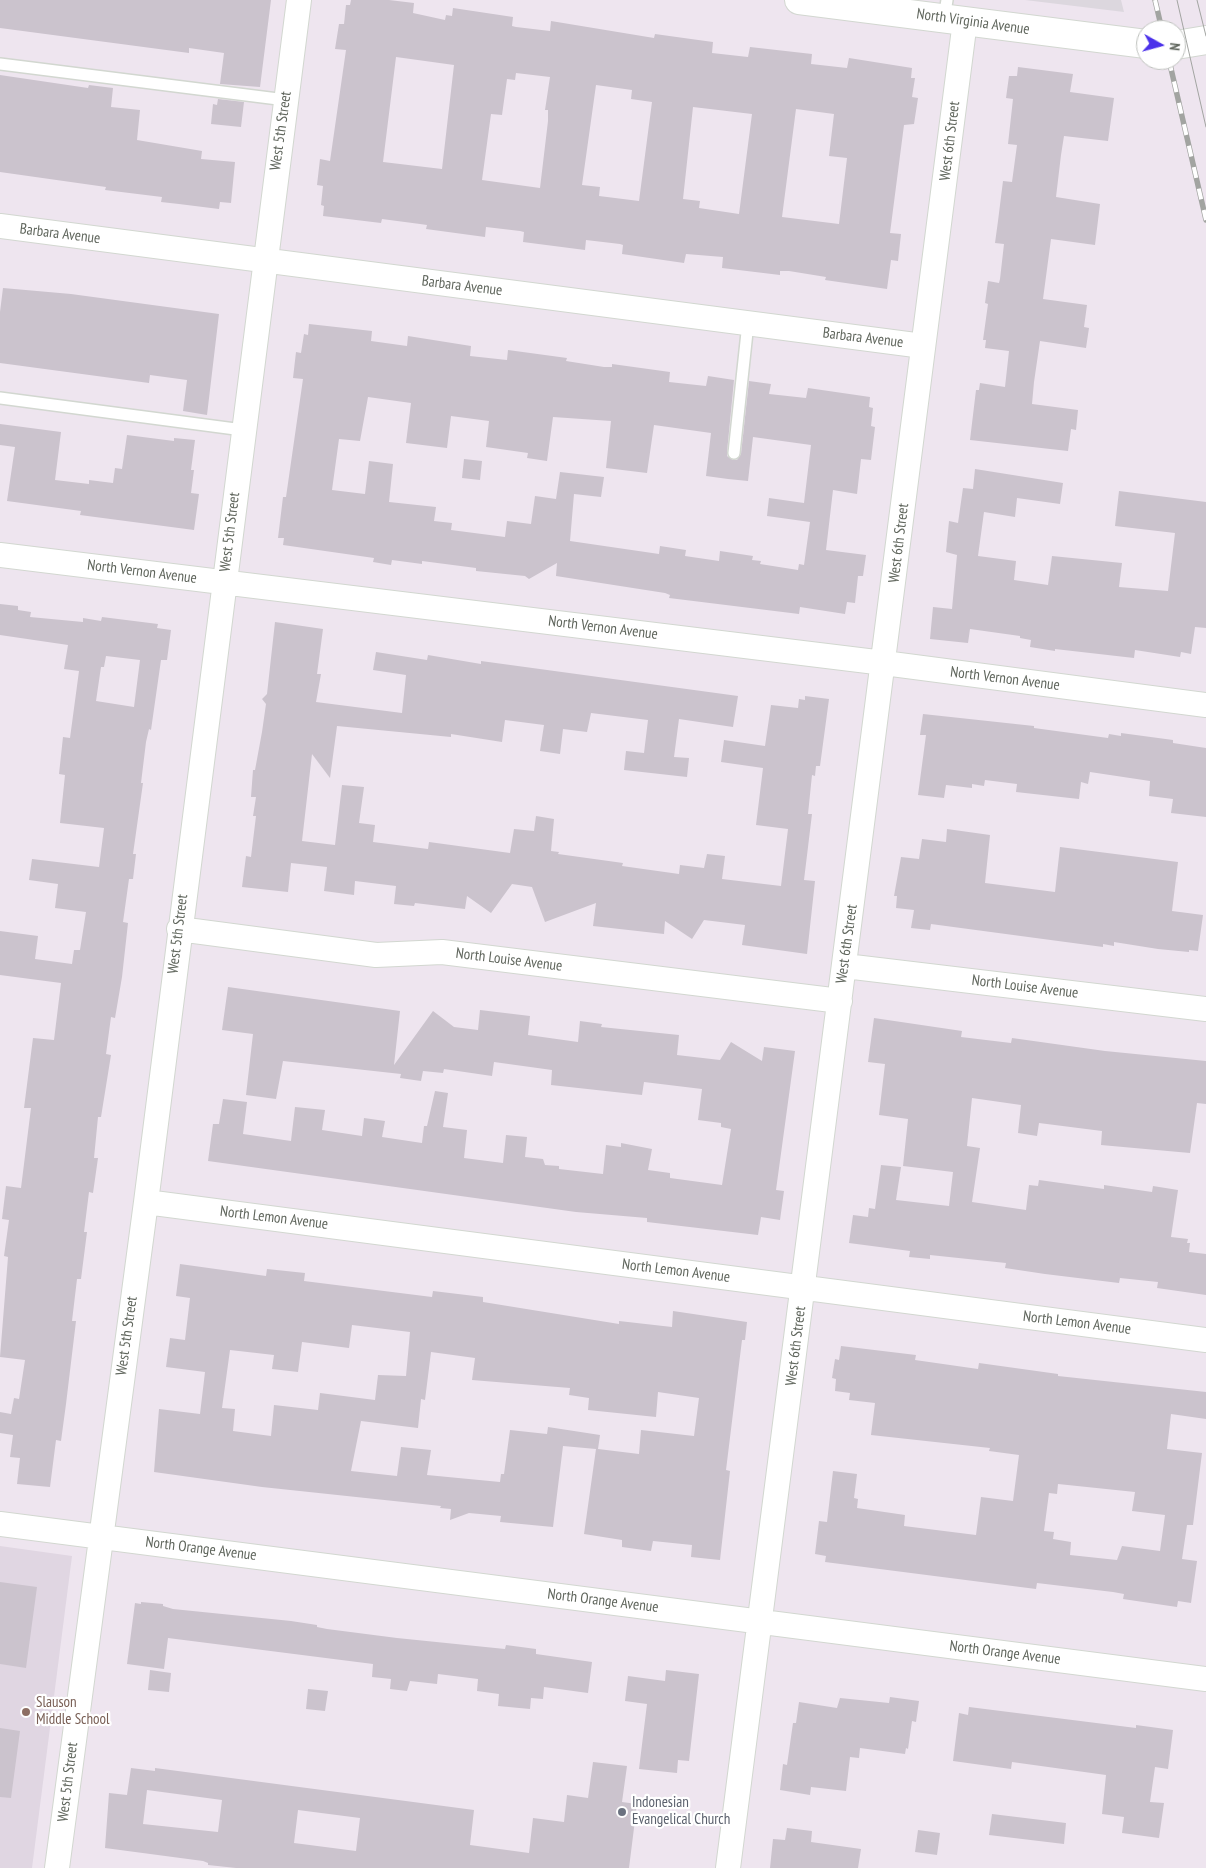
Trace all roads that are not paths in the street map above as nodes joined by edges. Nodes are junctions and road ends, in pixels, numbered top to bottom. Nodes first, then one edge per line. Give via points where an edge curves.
1 (299, 0) edge
2 (799, 0) edge
3 (862, 4) edge
4 (952, 13) edge
5 (1206, 40) edge
6 (1136, 42) edge
7 (1186, 43) edge
8 (0, 64) edge
9 (286, 100) junction
10 (0, 226) edge
11 (264, 260) junction
12 (748, 324) junction
13 (923, 346) junction
14 (0, 398) edge
15 (243, 430) junction
16 (734, 453) dead end
17 (0, 555) edge
18 (224, 582) junction
19 (884, 663) junction
20 (1206, 705) edge
21 (179, 929) junction
22 (844, 966) junction
23 (840, 1001) junction
24 (1206, 1009) edge
25 (146, 1202) junction
26 (803, 1287) junction
27 (1206, 1340) edge
28 (0, 1524) edge
29 (100, 1536) junction
30 (760, 1621) junction
31 (1206, 1679) edge
32 (57, 1868) edge
33 (728, 1868) edge

1 - 9 street, West 5th Street
2 - 3 street, North Virginia Avenue
3 - 4 street, North Virginia Avenue
4 - 6 street, North Virginia Avenue
4 - 13 street, West 6th Street
5 - 7 street
8 - 9 lane
9 - 11 street, West 5th Street
10 - 11 street, Barbara Avenue
11 - 12 street, Barbara Avenue
11 - 15 street, West 5th Street
12 - 13 street, Barbara Avenue
12 - 16 lane
13 - 19 street, West 6th Street
14 - 15 lane
15 - 18 street, West 5th Street
17 - 18 street, North Vernon Avenue
18 - 19 street, North Vernon Avenue
18 - 21 street, West 5th Street
19 - 20 street, North Vernon Avenue
19 - 22 street, West 6th Street
21 - 23 street, North Louise Avenue via 376,955 442,952
21 - 25 street, West 5th Street
22 - 23 street, West 6th Street
22 - 24 street, North Louise Avenue
23 - 26 street, West 6th Street
25 - 26 street, North Lemon Avenue
25 - 29 street, West 5th Street
26 - 27 street, North Lemon Avenue
26 - 30 street, West 6th Street
28 - 29 street, North Orange Avenue
29 - 30 street, North Orange Avenue
29 - 32 street, West 5th Street
30 - 31 street, North Orange Avenue
30 - 33 street, West 6th Street

